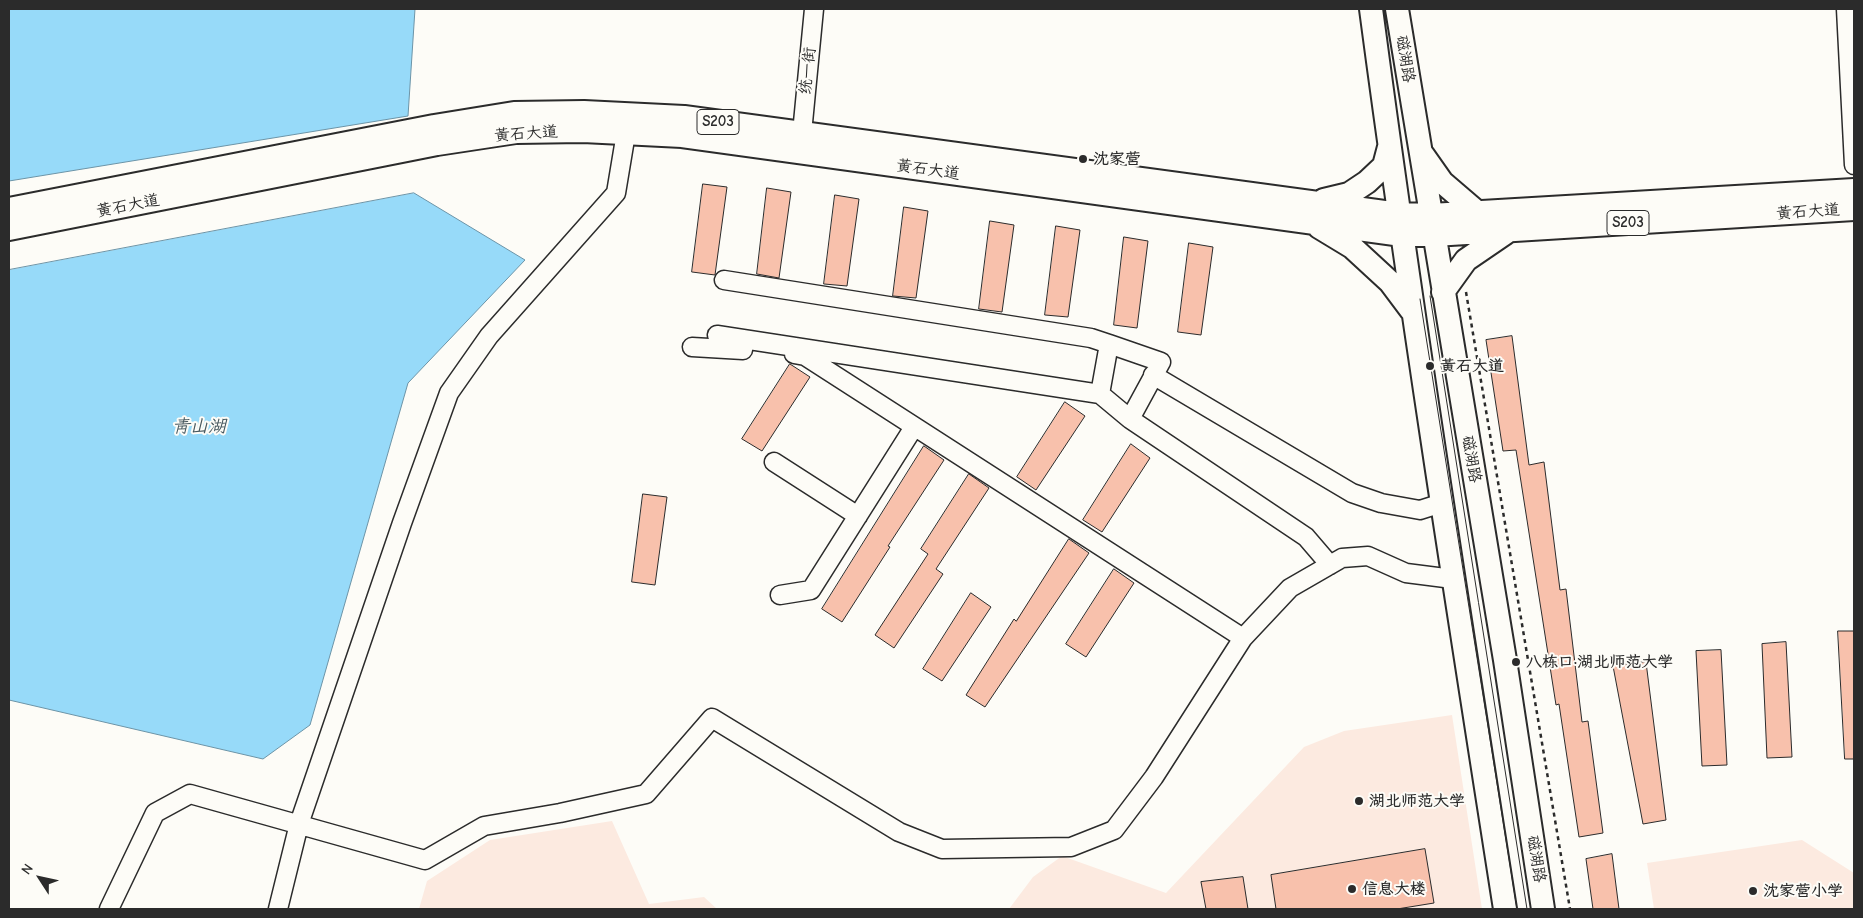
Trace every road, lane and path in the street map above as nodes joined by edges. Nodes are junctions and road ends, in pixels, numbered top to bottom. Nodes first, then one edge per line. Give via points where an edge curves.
1 (814, 9) edge
2 (1372, 9) edge
3 (1397, 9) edge
4 (1846, 9) edge
5 (626, 124) junction
6 (802, 133) junction
7 (1389, 144) junction
8 (1420, 152) junction
9 (1854, 165) edge
10 (1854, 190) edge
11 (9, 209) edge
12 (1854, 209) edge
13 (1312, 212) junction
14 (1477, 212) junction
15 (1400, 225) junction
16 (1432, 225) junction
17 (9, 228) edge
18 (1509, 230) junction
19 (724, 280) dead end
20 (1468, 286) dead end
21 (1443, 292) junction
22 (1414, 313) junction
23 (717, 335) dead end
24 (1109, 344) junction
25 (692, 346) dead end
26 (1154, 375) junction
27 (1100, 394) junction
28 (1130, 419) junction
29 (914, 427) junction
30 (774, 462) dead end
31 (1442, 504) junction
32 (858, 516) junction
33 (1330, 565) junction
34 (1453, 579) junction
35 (780, 595) dead end
36 (1243, 638) junction
37 (299, 824) junction
38 (109, 909) edge
39 (278, 909) edge
40 (1506, 909) edge
41 (1543, 909) edge
42 (1570, 909) edge

1 - 6 street, 统一街
2 - 7 main road, 磁湖路
3 - 8 main road, 磁湖路
4 - 9 street
5 - 6 main road, 黄石大道 / S203 via 684,117
5 - 11 main road, 黄石大道 / S203 via 584,112 514,113
5 - 13 main road, 黄石大道 / S203 via 682,136
5 - 17 main road, 黄石大道 / S203 via 583,131 516,132 437,144
5 - 37 street via 616,193 489,336 449,393
6 - 13 main road, 黄石大道 / S203
7 - 13 main road via 1384,166 1367,182
7 - 15 main road, 磁湖路
8 - 14 main road via 1442,182
8 - 16 main road, 磁湖路
10 - 14 main road, 黄石大道 / S203
12 - 18 main road, 黄石大道 / S203
13 - 15 main road, 黄石大道 / S203
13 - 22 main road via 1390,282
14 - 16 main road, 黄石大道 / S203
15 - 16 main road, 黄石大道 / S203
15 - 22 main road, 磁湖路
16 - 18 main road, 黄石大道 / S203
16 - 21 main road, 磁湖路
18 - 21 main road via 1466,260
19 - 24 street via 1091,338
20 - 42 path via 1465,294
21 - 41 main road, 磁湖路
22 - 31 main road, 磁湖路
23 - 27 street
24 - 26 street via 1161,362
24 - 27 street
25 - 29 street via 805,356
26 - 28 street
26 - 31 street via 1352,493 1381,503 1420,510
27 - 28 street
28 - 33 street via 1306,537
29 - 32 street
29 - 36 street
30 - 32 street
31 - 34 main road, 磁湖路
32 - 35 street via 811,590
33 - 34 street via 1342,558 1368,556 1406,573
33 - 36 street via 1290,588
34 - 40 main road, 磁湖路
36 - 37 street via 1154,777 1114,830 1071,847 942,849 899,832 712,718 646,794 484,826 425,860
37 - 38 street via 190,794 155,813
37 - 39 street

